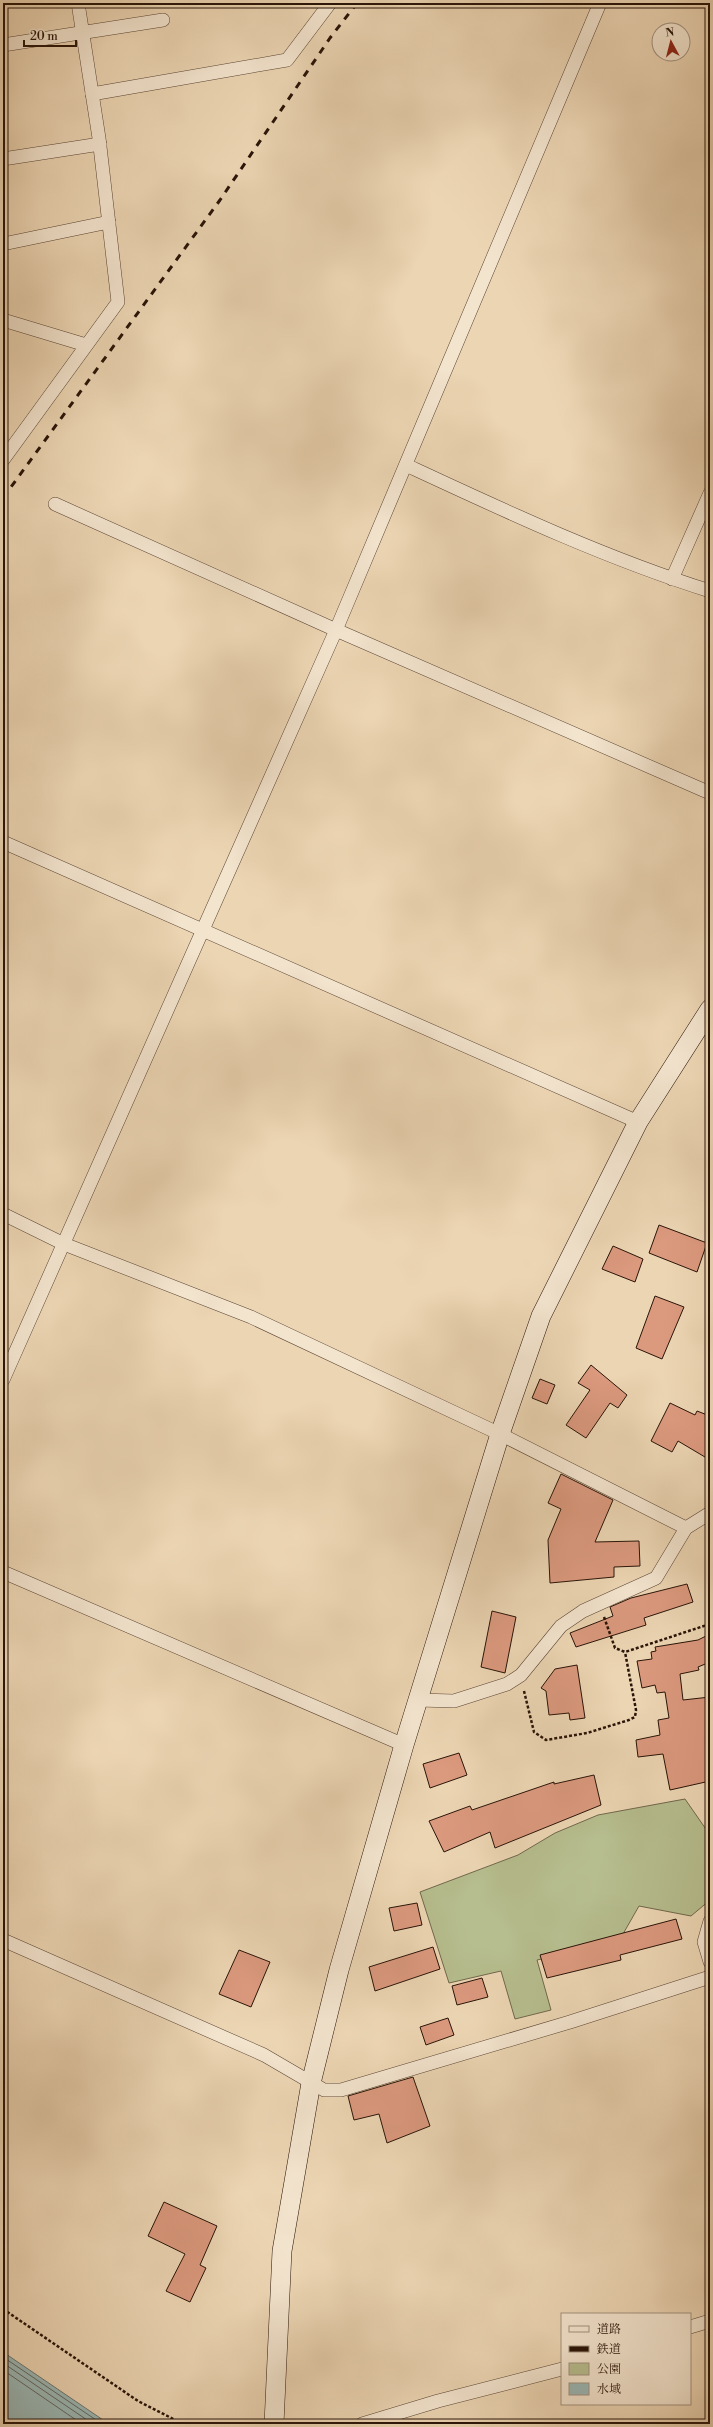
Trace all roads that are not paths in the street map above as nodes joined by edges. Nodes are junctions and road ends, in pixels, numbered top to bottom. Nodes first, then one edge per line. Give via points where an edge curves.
1 (78, 3) edge
2 (330, 3) edge
3 (600, 3) edge
4 (163, 20) dead end
5 (83, 32) junction
6 (3, 45) edge
7 (92, 94) junction
8 (100, 144) junction
9 (3, 159) edge
10 (109, 222) junction
11 (3, 244) edge
12 (3, 320) edge
13 (86, 345) junction
14 (3, 460) edge
15 (406, 465) junction
16 (710, 493) edge
17 (55, 504) dead end
18 (672, 579) junction
19 (710, 591) edge
20 (336, 630) junction
21 (710, 793) edge
22 (3, 842) edge
23 (201, 931) junction
24 (710, 1009) edge
25 (638, 1122) junction
26 (3, 1214) edge
27 (64, 1244) junction
28 (3, 1380) edge
29 (500, 1434) junction
30 (710, 1513) edge
31 (686, 1528) junction
32 (3, 1572) edge
33 (418, 1700) junction
34 (404, 1745) junction
35 (710, 1922) edge
36 (3, 1940) edge
37 (710, 1962) edge
38 (710, 1977) edge
39 (310, 2083) junction
40 (710, 2320) edge
41 (691, 2327) edge
42 (561, 2369) edge
43 (274, 2424) edge
44 (362, 2424) edge

1 - 5 street
2 - 7 street via 287,60
3 - 15 street
4 - 5 street
5 - 6 street
5 - 7 street
7 - 8 street
8 - 9 street
8 - 10 street
10 - 11 street
10 - 13 street via 118,302
12 - 13 street
13 - 14 street
15 - 18 street via 517,517
15 - 20 street
16 - 18 street
17 - 20 street
18 - 19 street
20 - 21 street
20 - 23 street
22 - 23 street
23 - 25 street
23 - 27 street
24 - 25 street
25 - 29 street via 541,1316
26 - 27 street
27 - 28 street
27 - 29 street via 251,1317
29 - 31 street
29 - 33 street
30 - 31 street
31 - 33 street via 656,1578 600,1603 561,1626 520,1675 507,1684 454,1701
32 - 34 street
33 - 34 street
34 - 39 street via 339,1970
35 - 37 street via 704,1942
36 - 39 street via 264,2055
38 - 39 street via 570,2022 341,2090 324,2090
39 - 43 street via 282,2251
40 - 41 street
42 - 44 street via 438,2401

